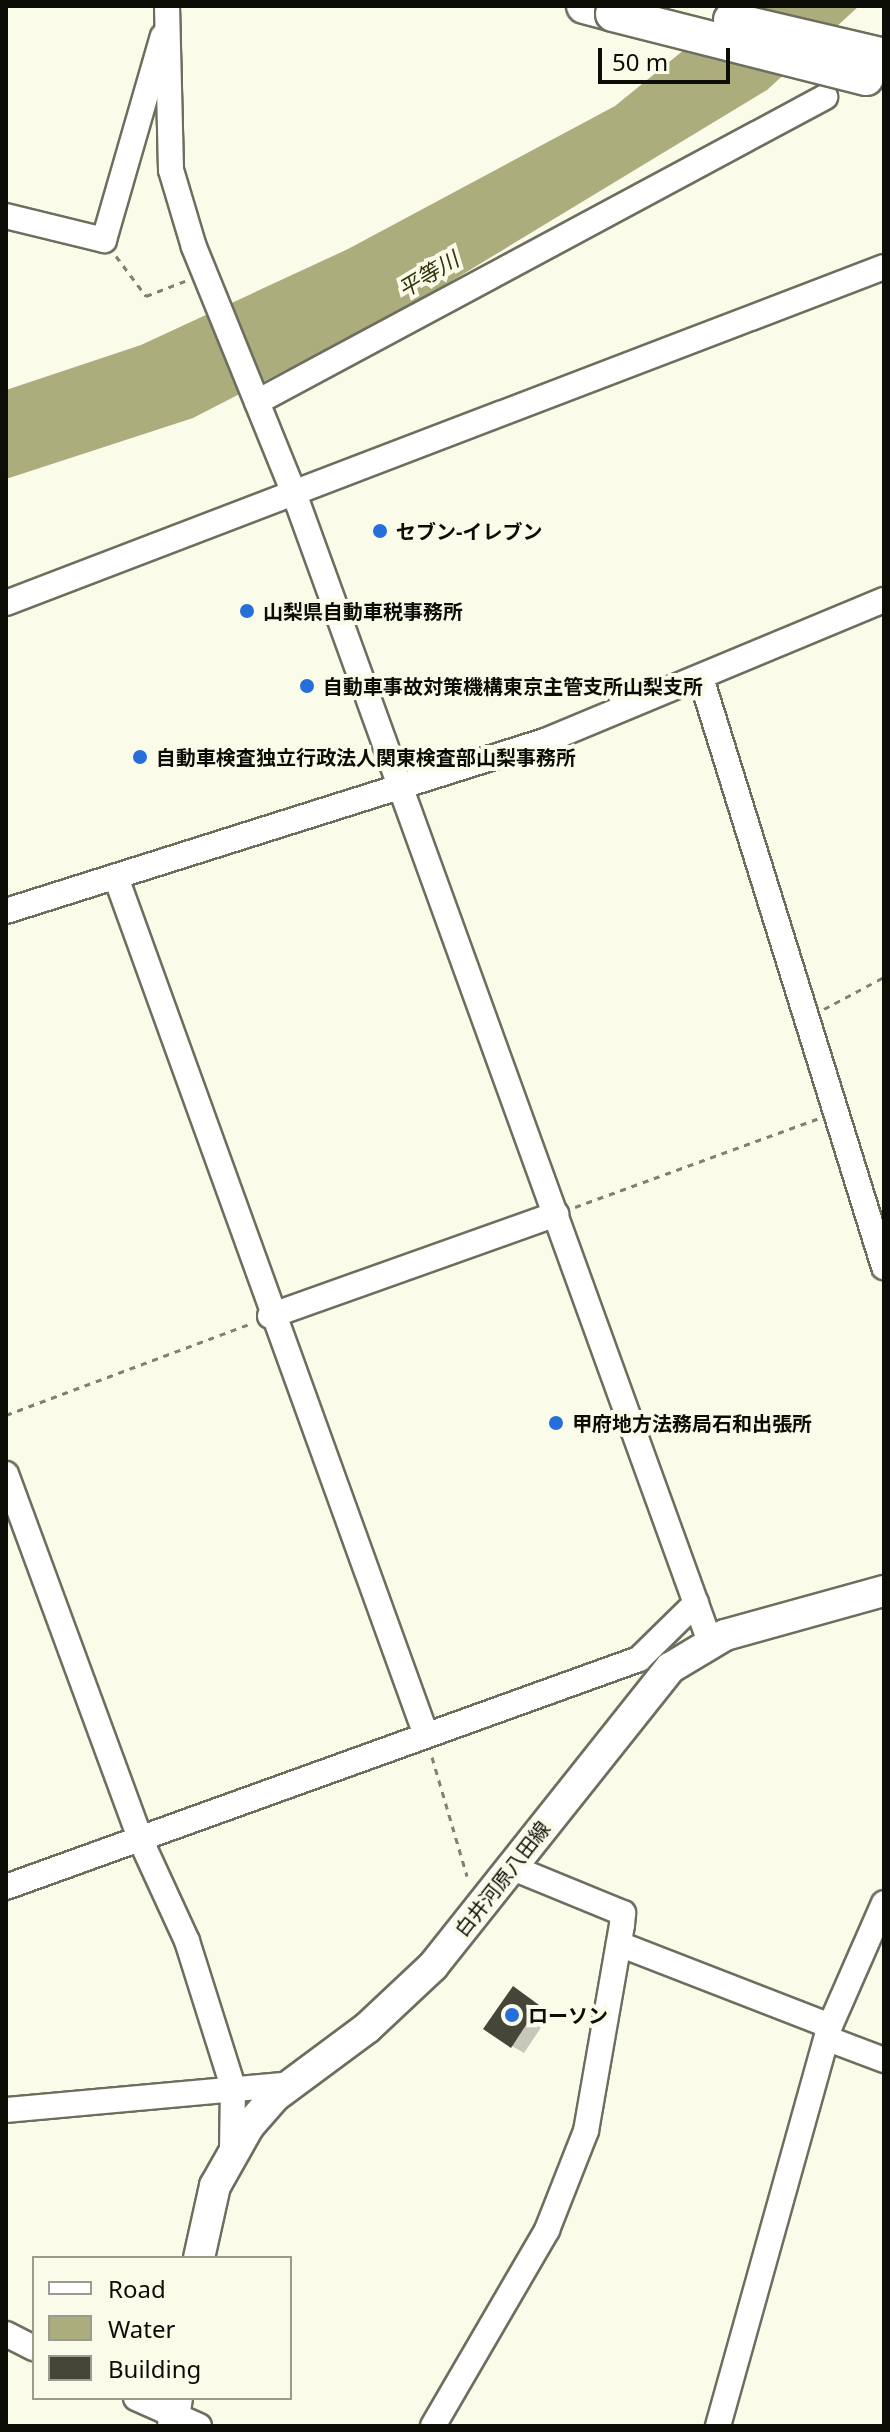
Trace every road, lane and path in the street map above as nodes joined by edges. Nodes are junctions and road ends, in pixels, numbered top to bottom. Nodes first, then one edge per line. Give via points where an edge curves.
1 (167, 6) edge
2 (673, 6) edge
3 (598, 10) edge
4 (168, 31) junction
5 (878, 72) edge
6 (825, 97) dead end
7 (6, 216) edge
8 (104, 240) junction
9 (884, 267) edge
10 (204, 273) junction
11 (256, 398) junction
12 (294, 493) junction
13 (884, 600) edge
14 (6, 603) edge
15 (701, 678) junction
16 (402, 789) junction
17 (117, 880) junction
18 (6, 911) edge
19 (884, 977) edge
20 (809, 1016) junction
21 (835, 1113) junction
22 (556, 1214) junction
23 (884, 1267) edge
24 (270, 1316) junction
25 (6, 1415) edge
26 (6, 1474) edge
27 (884, 1591) edge
28 (696, 1603) junction
29 (710, 1642) junction
30 (426, 1735) junction
31 (141, 1841) junction
32 (511, 1867) junction
33 (467, 1876) dead end
34 (6, 1887) edge
35 (884, 1903) edge
36 (619, 1944) junction
37 (830, 2033) junction
38 (884, 2060) edge
39 (290, 2084) junction
40 (233, 2087) junction
41 (6, 2110) edge
42 (232, 2152) junction
43 (199, 2256) edge
44 (6, 2334) edge
45 (32, 2347) edge
46 (141, 2400) edge
47 (180, 2417) edge
48 (433, 2426) edge
49 (718, 2426) edge

1 - 4 street
2 - 5 highway, bridge
3 - 5 highway, bridge
4 - 8 street via 157,43
4 - 10 street via 171,170
6 - 11 street
7 - 8 street
8 - 10 path via 146,296
9 - 12 street
10 - 11 street
11 - 12 street
12 - 14 street
12 - 16 street
13 - 15 street
15 - 16 street
15 - 20 street
16 - 17 street
16 - 22 street
17 - 18 street
17 - 24 street
19 - 20 path
20 - 21 street
21 - 22 path
21 - 23 street
22 - 24 street
22 - 28 street
24 - 25 path
24 - 30 street
26 - 31 street
27 - 29 main road, 白井河原八田線
28 - 29 street
28 - 30 street via 639,1659
29 - 32 main road, 白井河原八田線 via 645,1694
30 - 31 street
30 - 33 path
31 - 34 street
31 - 40 street via 187,1941
32 - 36 street via 623,1913
32 - 39 main road, 白井河原八田線 via 409,1991
35 - 37 street
36 - 37 street
36 - 48 street via 586,2131 547,2230
37 - 38 street
37 - 49 street
39 - 40 street
39 - 42 main road, 白井河原八田線
40 - 41 street
40 - 42 street
42 - 43 main road, 白井河原八田線 via 215,2186
44 - 45 street
46 - 47 street

